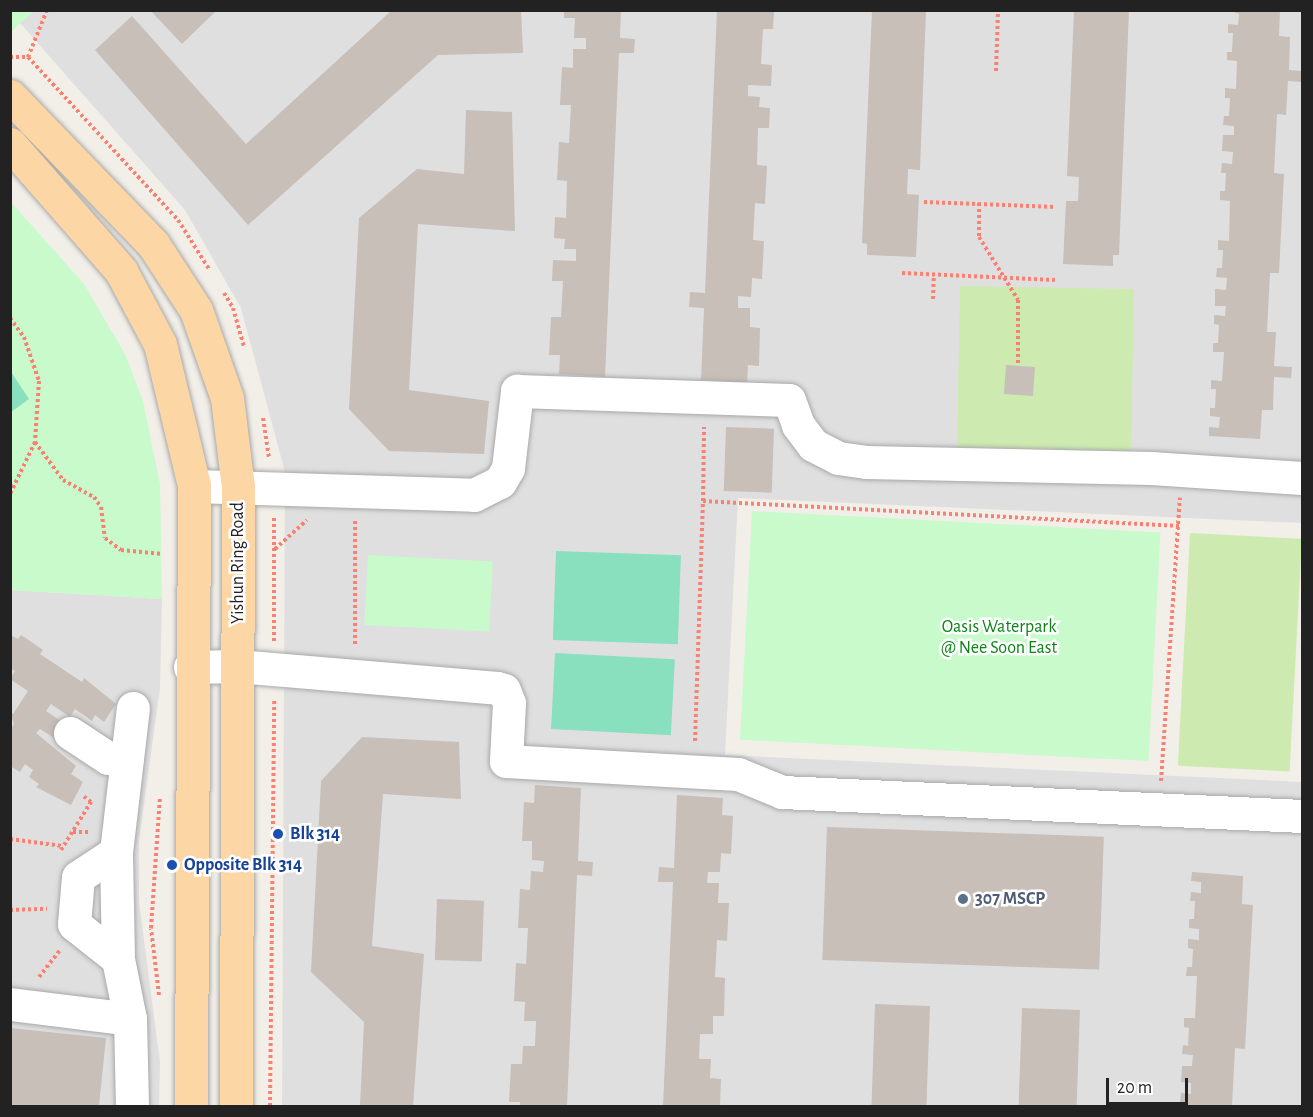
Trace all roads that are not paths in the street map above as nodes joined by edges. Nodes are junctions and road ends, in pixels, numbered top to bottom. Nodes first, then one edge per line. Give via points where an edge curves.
1 (10, 96) edge
2 (10, 144) edge
3 (153, 244) junction
4 (121, 271) junction
5 (1302, 478) edge
6 (194, 486) junction
7 (238, 487) junction
8 (190, 666) junction
9 (237, 666) junction
10 (133, 708) dead end
11 (70, 733) dead end
12 (127, 759) junction
13 (175, 791) junction
14 (237, 796) junction
15 (1302, 816) edge
16 (116, 852) junction
17 (118, 960) junction
18 (10, 1004) edge
19 (130, 1019) junction
20 (132, 1107) edge
21 (191, 1107) edge
22 (236, 1107) edge

1 - 3 main road, Yishun Ring Road
2 - 4 main road
3 - 4 main road
3 - 7 main road, Yishun Ring Road via 200,319 227,398
4 - 6 main road via 160,344
5 - 7 lane via 837,458 813,445 798,425 789,400 517,392 508,468 490,489 457,496
6 - 7 lane
6 - 8 main road
7 - 9 main road, Yishun Ring Road
8 - 9 lane
8 - 13 main road
9 - 14 main road, Yishun Ring Road
9 - 15 lane via 504,690 509,703 506,762 738,774 782,792
10 - 12 lane
11 - 12 lane via 108,758
12 - 16 lane
13 - 14 main road
13 - 21 main road
14 - 22 main road, Yishun Ring Road
16 - 17 lane
16 - 17 lane via 78,877 74,924
17 - 19 lane
18 - 19 lane
19 - 20 lane

